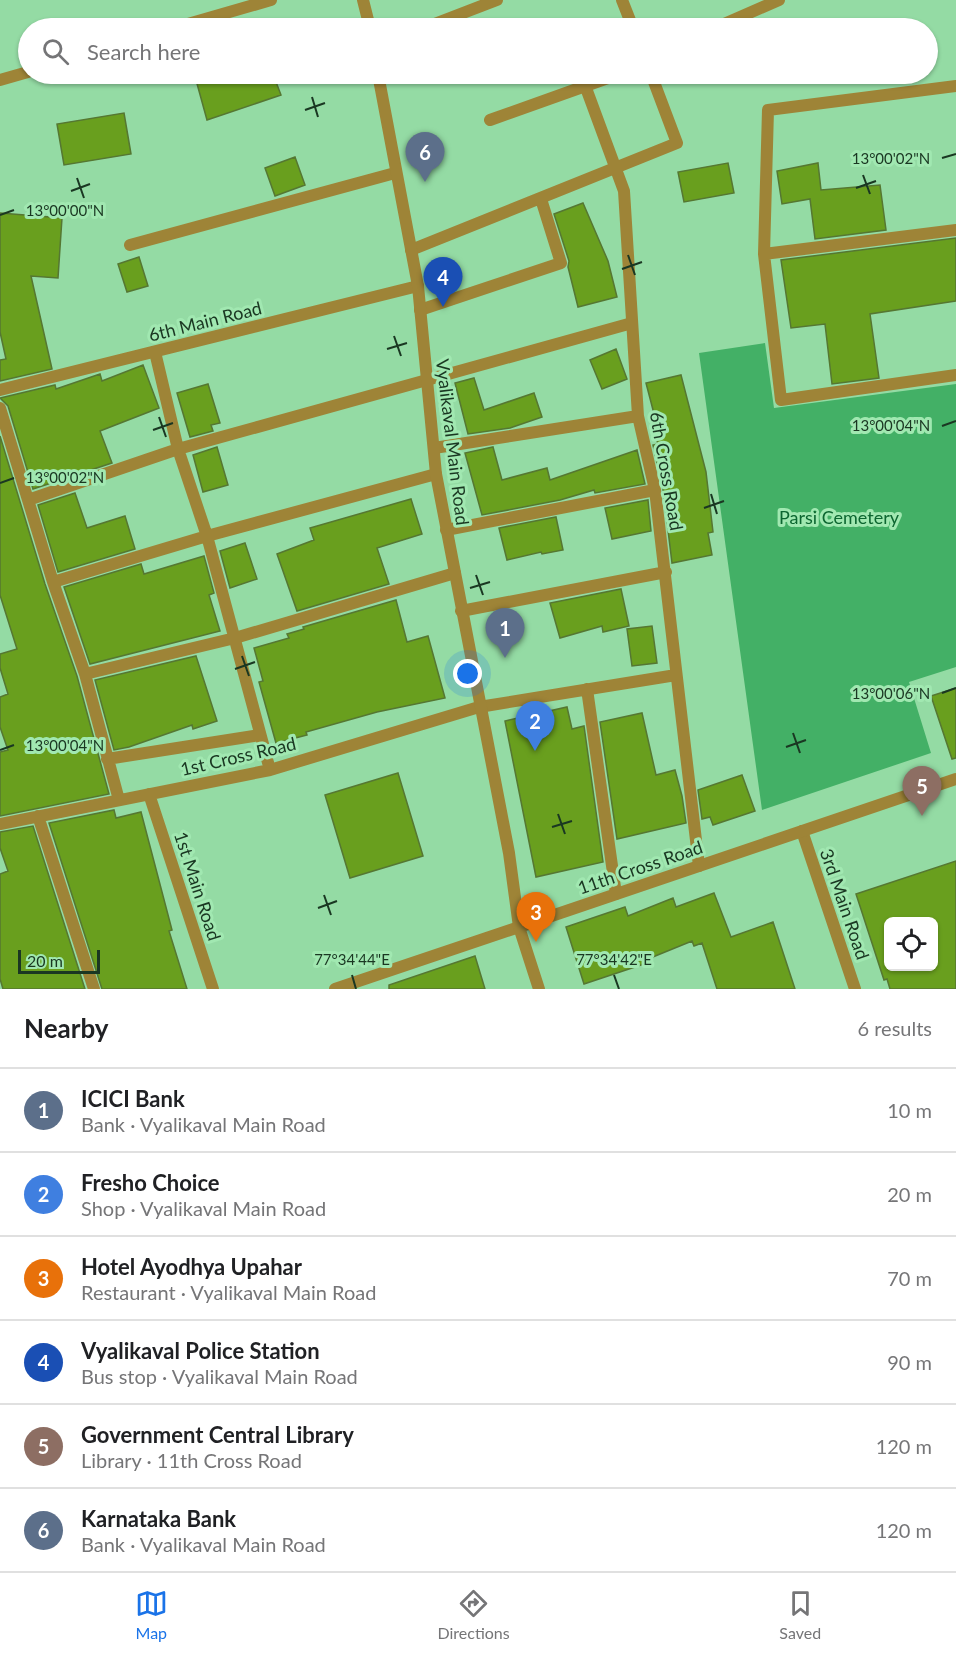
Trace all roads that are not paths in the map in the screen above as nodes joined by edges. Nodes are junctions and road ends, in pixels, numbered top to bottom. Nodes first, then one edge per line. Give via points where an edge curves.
1 (271, 0) edge
2 (363, 0) edge
3 (497, 0) edge
4 (622, 0) edge
5 (779, 0) edge
6 (753, 4) edge
7 (209, 18) edge
8 (367, 18) edge
9 (450, 18) edge
10 (629, 18) edge
11 (731, 18) edge
12 (18, 75) edge
13 (0, 80) edge
14 (380, 84) edge
15 (596, 84) edge
16 (655, 84) edge
17 (956, 86) edge
18 (586, 88) junction
19 (490, 120) dead end
20 (616, 169) junction
21 (395, 173) junction
22 (541, 199) junction
23 (956, 230) edge
24 (130, 245) dead end
25 (411, 249) junction
26 (764, 254) junction
27 (418, 286) junction
28 (420, 310) junction
29 (632, 323) junction
30 (155, 352) junction
31 (956, 375) edge
32 (426, 380) junction
33 (0, 390) edge
34 (0, 408) edge
35 (638, 416) junction
36 (178, 448) junction
37 (434, 448) junction
38 (436, 474) junction
39 (655, 490) junction
40 (28, 500) junction
41 (446, 530) junction
42 (207, 536) junction
43 (666, 572) junction
44 (455, 573) junction
45 (53, 582) junction
46 (461, 611) junction
47 (235, 638) junction
48 (85, 674) junction
49 (676, 675) junction
50 (587, 689) junction
51 (479, 707) junction
52 (260, 735) junction
53 (107, 759) junction
54 (270, 770) junction
55 (956, 779) edge
56 (149, 794) junction
57 (119, 800) junction
58 (38, 816) junction
59 (0, 824) edge
60 (802, 831) junction
61 (699, 866) junction
62 (616, 894) junction
63 (519, 927) junction
64 (94, 989) edge
65 (213, 989) edge
66 (335, 989) edge
67 (539, 989) edge
68 (855, 989) edge

1 - 7 street
2 - 8 street
3 - 9 street
4 - 10 street
5 - 6 street
6 - 11 street
12 - 13 street
14 - 21 street, Vyalikaval Main Road
15 - 18 street
16 - 20 street via 677,143
17 - 26 street via 768,110
18 - 19 street
18 - 20 street, 6th Cross Road
20 - 22 street
20 - 29 street, 6th Cross Road via 624,191
21 - 24 street
21 - 25 street, Vyalikaval Main Road
22 - 25 street
22 - 28 street via 561,263
23 - 26 street
25 - 27 street, Vyalikaval Main Road
26 - 31 street via 781,400
27 - 28 street, Vyalikaval Main Road
27 - 30 street, 6th Main Road
28 - 32 street, Vyalikaval Main Road
29 - 32 street
29 - 35 street, 6th Cross Road
30 - 33 street, 6th Main Road
30 - 36 street
32 - 36 street
32 - 37 street, Vyalikaval Main Road
34 - 40 street
35 - 37 street
35 - 39 street, 6th Cross Road
36 - 40 street
36 - 42 street
37 - 38 street, Vyalikaval Main Road
38 - 41 street, Vyalikaval Main Road
38 - 42 street
39 - 41 street
39 - 43 street, 6th Cross Road
40 - 45 street
41 - 44 street, Vyalikaval Main Road
42 - 45 street
42 - 47 street
43 - 46 street
43 - 49 street, 6th Cross Road
44 - 46 street, Vyalikaval Main Road
44 - 47 street
45 - 48 street
46 - 51 street, Vyalikaval Main Road
47 - 48 street
47 - 52 street
48 - 53 street
49 - 50 street, 1st Cross Road
49 - 61 street, 6th Cross Road
50 - 51 street, 1st Cross Road
50 - 62 street
51 - 54 street, 1st Cross Road
51 - 63 street, Vyalikaval Main Road via 509,853
52 - 53 street
52 - 54 street
53 - 57 street
54 - 56 street, 1st Cross Road
55 - 60 street, 11th Cross Road
56 - 57 street, 1st Cross Road
56 - 65 street, 1st Main Road
57 - 58 street, 1st Cross Road
58 - 59 street, 1st Cross Road
58 - 64 street
60 - 61 street, 11th Cross Road
60 - 68 street, 3rd Main Road
61 - 62 street, 11th Cross Road
62 - 63 street, 11th Cross Road
63 - 66 street, 11th Cross Road
63 - 67 street, Vyalikaval Main Road

